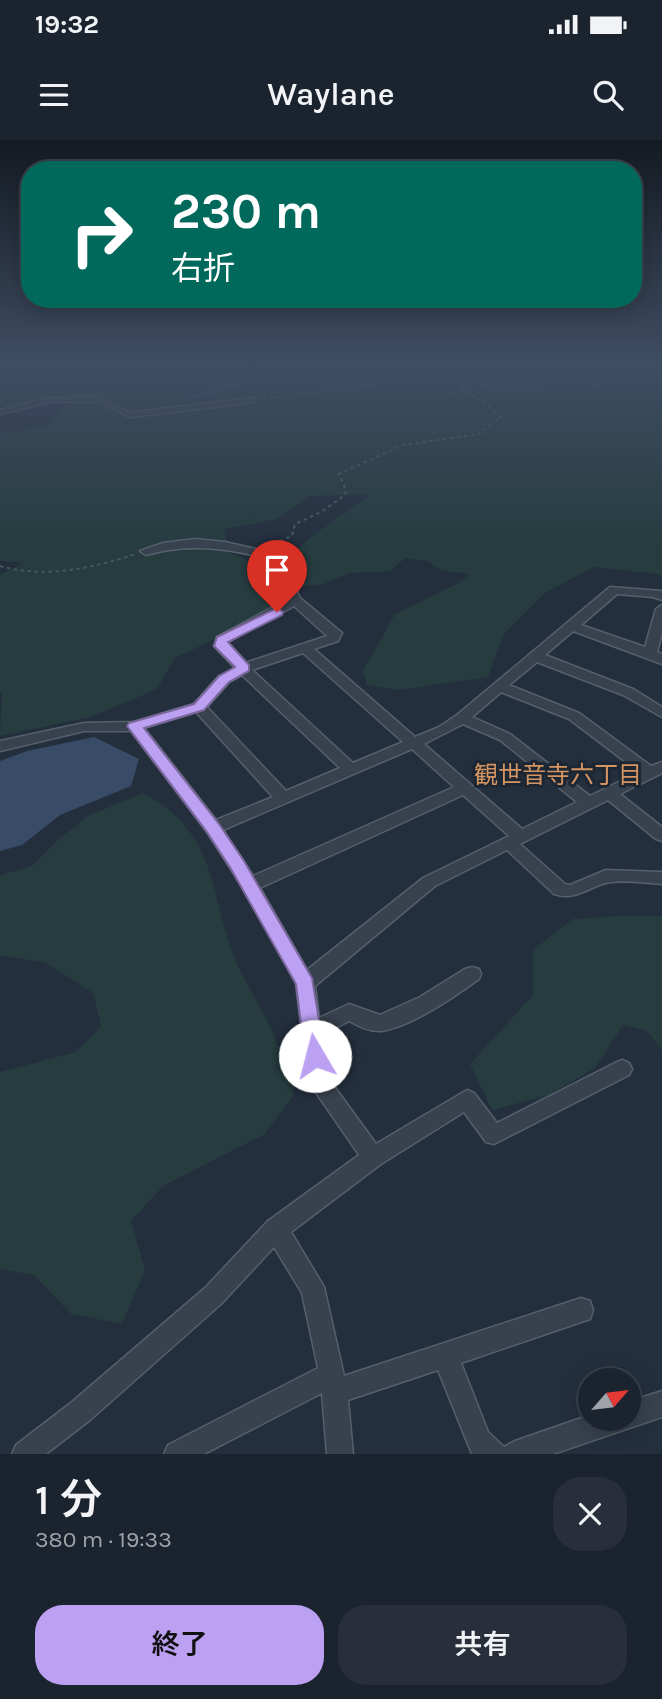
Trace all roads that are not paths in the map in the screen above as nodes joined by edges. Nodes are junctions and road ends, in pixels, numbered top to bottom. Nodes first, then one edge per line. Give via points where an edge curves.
1 (146, 551) road end
2 (662, 596) edge
3 (296, 600) junction
4 (662, 609) edge
5 (572, 625) junction
6 (304, 647) junction
7 (535, 656) junction
8 (656, 656) edge
9 (244, 668) junction
10 (498, 686) junction
11 (199, 707) junction
12 (662, 713) edge
13 (462, 718) junction
14 (135, 726) junction
15 (413, 745) junction
16 (0, 746) edge
17 (351, 769) junction
18 (656, 770) edge
19 (464, 788) junction
20 (610, 793) junction
21 (283, 798) junction
22 (589, 803) junction
23 (213, 828) junction
24 (662, 835) edge
25 (515, 840) junction
26 (662, 878) edge
27 (250, 885) junction
28 (472, 974) dead end
29 (305, 983) junction
30 (312, 1031) junction
31 (622, 1069) dead end
32 (373, 1157) junction
33 (276, 1229) junction
34 (581, 1310) dead end
35 (446, 1357) junction
36 (333, 1383) junction
37 (662, 1404) edge
38 (641, 1411) edge
39 (579, 1432) edge
40 (195, 1451) edge
41 (25, 1454) edge
42 (340, 1454) edge
43 (494, 1454) edge
44 (515, 1454) edge

1 - 3 street via 192,541 274,557
2 - 5 street via 614,590
3 - 6 street via 335,633 333,638
3 - 9 street via 222,640 221,646
4 - 8 street
5 - 7 street
5 - 8 street
6 - 9 street
6 - 15 street
7 - 10 street
7 - 12 street via 628,692
9 - 11 street via 224,679
9 - 17 street
10 - 13 street
10 - 18 street via 574,716
11 - 14 street
11 - 21 street
13 - 15 street
13 - 22 street via 505,737
14 - 16 street via 84,727
14 - 23 street
15 - 17 street
15 - 19 street
17 - 21 street
18 - 20 street
19 - 25 street
19 - 27 street
20 - 22 street
20 - 24 street
21 - 23 street
22 - 25 street
23 - 27 street
25 - 26 street via 560,890 571,891 606,876
25 - 29 street via 429,882
27 - 29 street
28 - 30 street via 453,989 387,1021 371,1022 349,1012
29 - 30 street
30 - 32 street via 321,1088
31 - 32 street via 494,1135 467,1099
32 - 33 street
33 - 36 street via 312,1287
33 - 41 street via 213,1296
34 - 35 street
35 - 36 street
35 - 43 street via 478,1441
36 - 40 street
36 - 42 street
37 - 38 street
39 - 44 street

